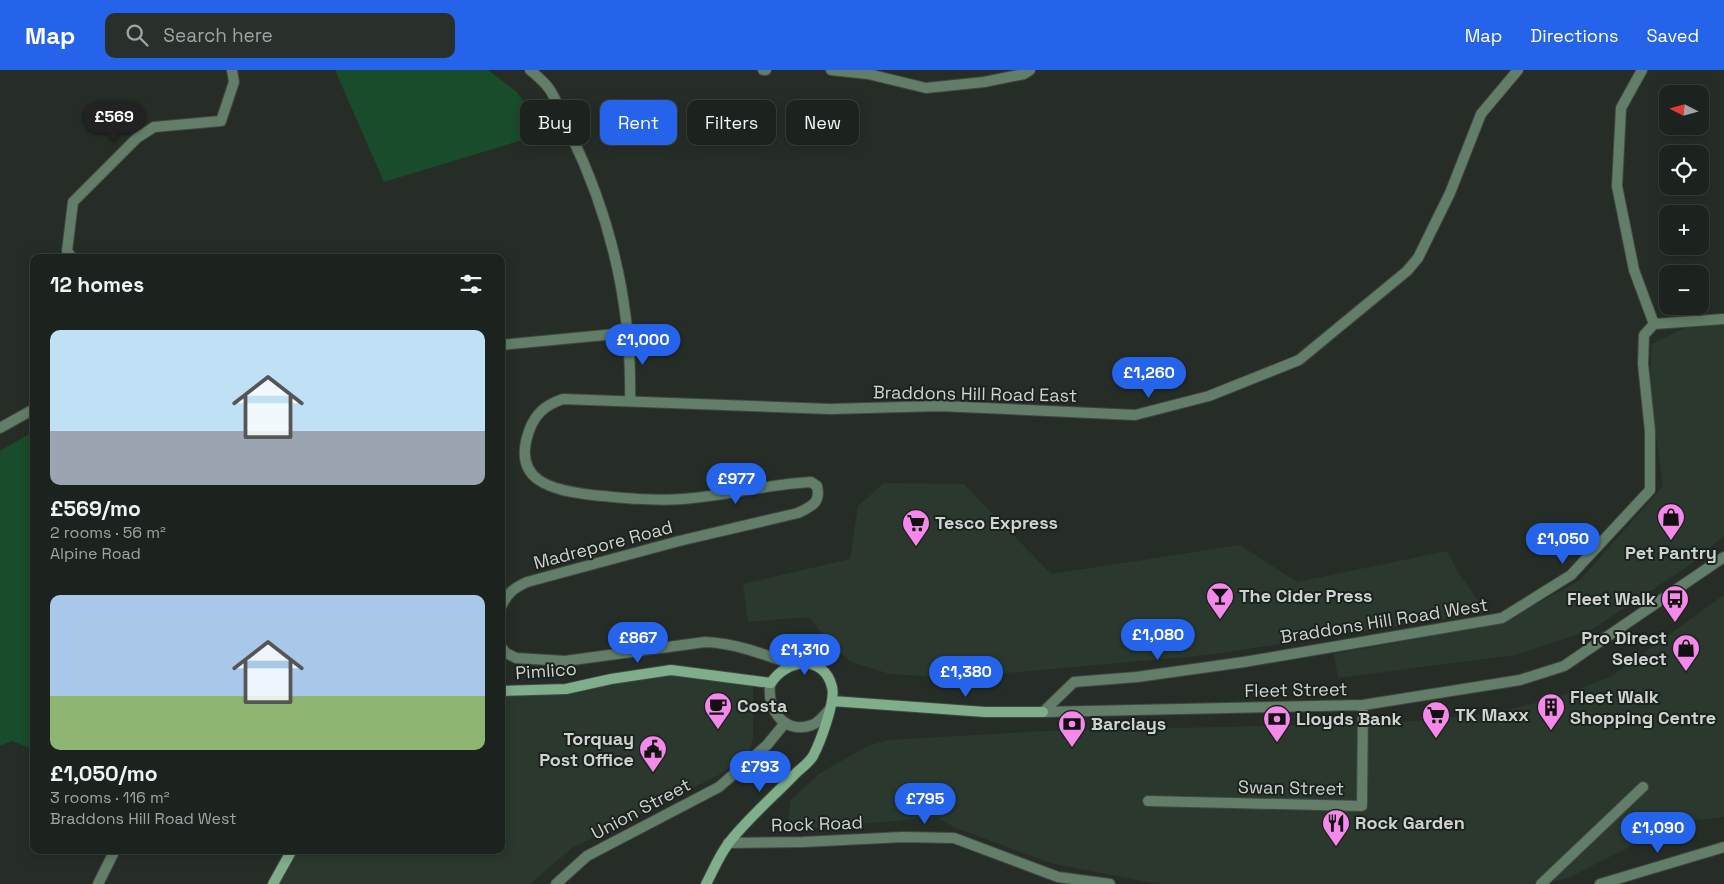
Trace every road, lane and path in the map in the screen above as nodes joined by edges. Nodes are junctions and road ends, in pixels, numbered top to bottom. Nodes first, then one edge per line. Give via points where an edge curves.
1 (232, 70) edge
2 (530, 70) edge
3 (831, 70) edge
4 (1030, 70) edge
5 (1518, 70) edge
6 (1642, 70) edge
7 (70, 254) edge
8 (1724, 318) edge
9 (1654, 324) junction
10 (626, 333) junction
11 (505, 345) edge
12 (630, 401) junction
13 (30, 412) edge
14 (0, 428) edge
15 (1724, 557) edge
16 (505, 598) edge
17 (505, 653) edge
18 (791, 664) junction
19 (770, 684) junction
20 (505, 691) edge
21 (831, 705) junction
22 (1363, 705) junction
23 (1043, 712) junction
24 (785, 723) junction
25 (1643, 787) dead end
26 (1148, 801) dead end
27 (728, 844) junction
28 (1724, 847) edge
29 (112, 854) edge
30 (290, 854) edge
31 (98, 884) edge
32 (273, 884) edge
33 (556, 884) edge
34 (706, 884) edge
35 (1110, 884) edge
36 (1541, 884) edge
37 (1600, 884) edge

1 - 7 street via 234,82 221,121 154,127 137,138 73,202 67,250
2 - 10 street via 548,86 584,164 612,242
3 - 4 street via 868,74 926,88 984,82
5 - 12 street, Braddons Hill Road East via 1482,114 1450,194 1418,258 1406,271 1299,360 1209,396 1134,415 940,406 830,409
6 - 9 street via 1621,108 1617,186 1634,270
8 - 9 street
9 - 23 street, Braddons Hill Road West via 1644,335 1643,364 1650,431 1650,490 1571,576 1502,618 1244,662 1074,682
10 - 11 street
10 - 12 street via 631,370
12 - 16 street, Madrepore Road via 563,399 550,403 533,421 528,434 525,448 530,472 548,487 567,492 650,500 811,482 817,486 819,497 815,506 527,582 514,588
13 - 14 street
15 - 22 street, Fleet Street via 1564,666 1520,680
17 - 18 street via 516,658 565,661 705,642 743,648
18 - 19 street
18 - 21 street via 811,664 822,670 832,686
19 - 20 street, Pimlico via 671,670 566,689
19 - 24 street via 769,698 773,711
21 - 23 street, Fleet Street
21 - 24 street via 814,725 801,728
21 - 27 street via 813,756
22 - 23 street, Fleet Street
22 - 26 street, Swan Street via 1362,806
24 - 33 street, Union Street via 767,745 719,787 587,856
25 - 36 street
27 - 34 street
27 - 35 street, Rock Road via 903,836 954,838 1058,877
28 - 37 street
29 - 31 street
30 - 32 street

